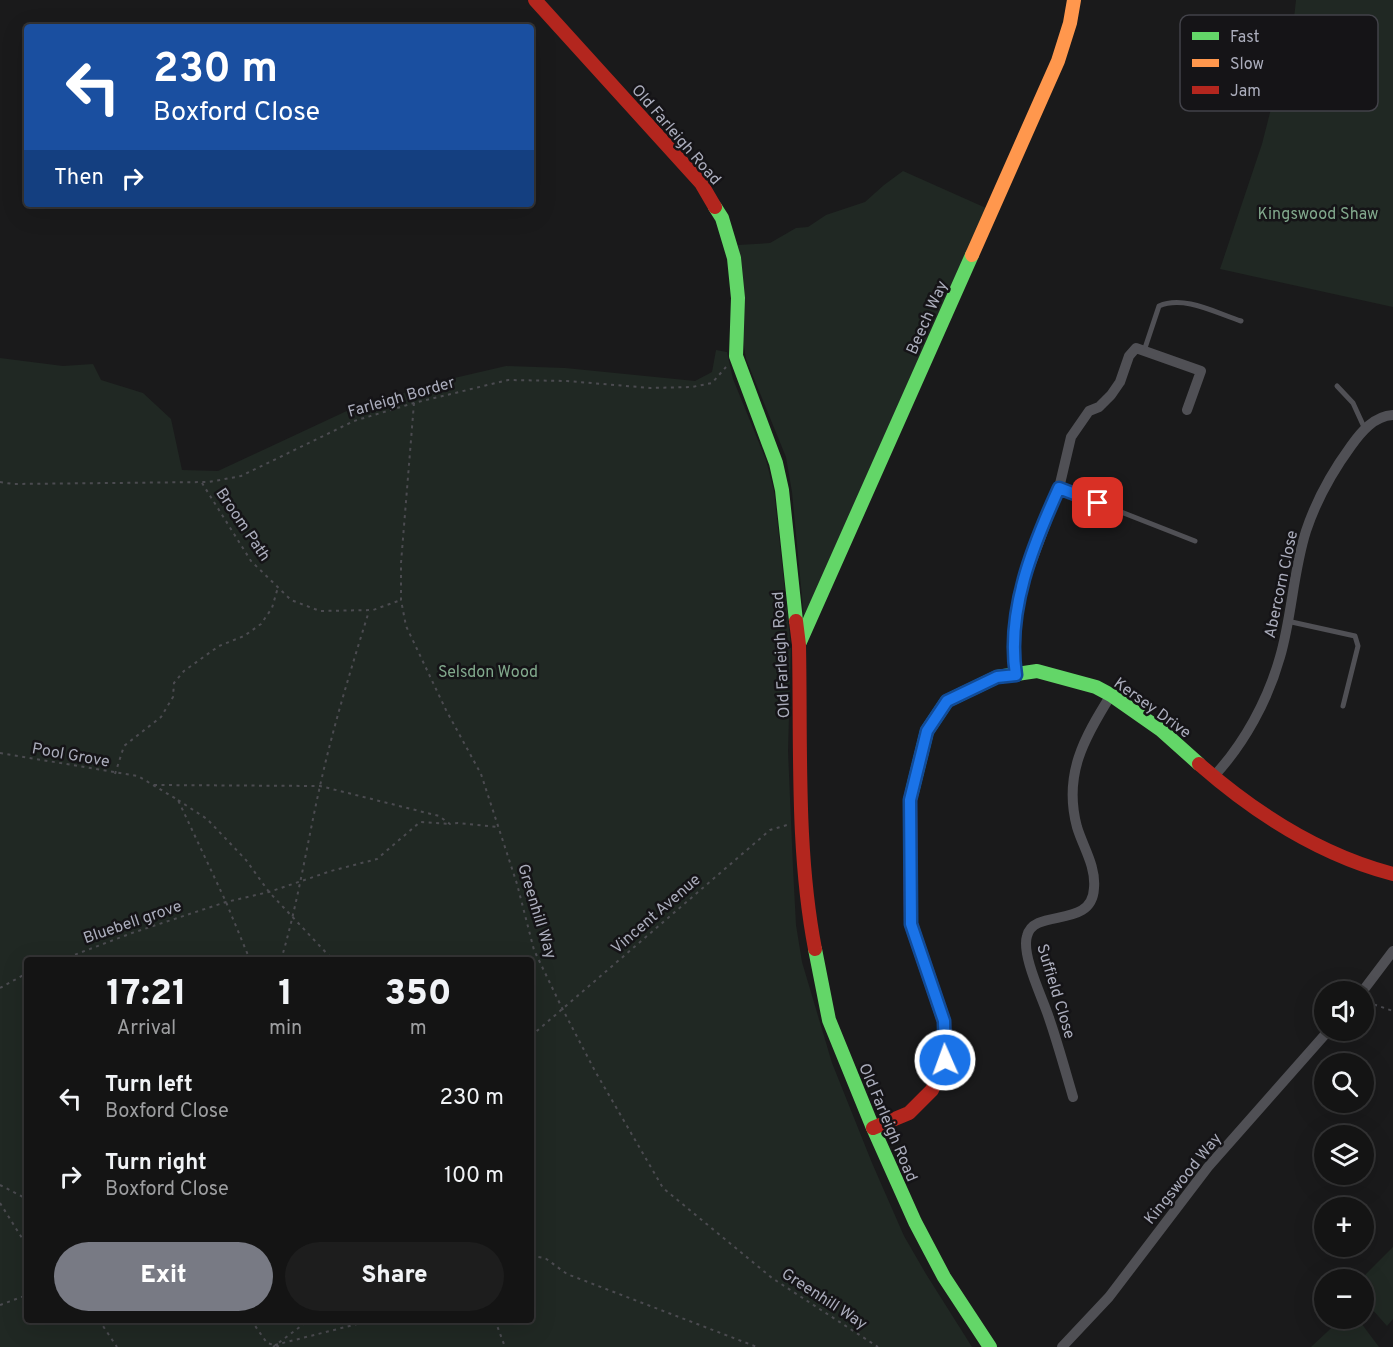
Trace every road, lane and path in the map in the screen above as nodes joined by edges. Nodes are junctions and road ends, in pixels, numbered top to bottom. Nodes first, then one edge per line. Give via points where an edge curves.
1 (535, 0) edge
2 (1074, 0) edge
3 (1241, 321) dead end
4 (1144, 351) junction
5 (736, 356) junction
6 (1337, 386) dead end
7 (414, 403) junction
8 (1187, 410) dead end
9 (1393, 415) edge
10 (1364, 427) junction
11 (0, 482) edge
12 (202, 482) junction
13 (1059, 488) junction
14 (1195, 541) dead end
15 (278, 587) junction
16 (401, 600) junction
17 (369, 610) junction
18 (1287, 621) junction
19 (799, 645) junction
20 (1016, 675) junction
21 (1111, 695) junction
22 (1343, 706) dead end
23 (0, 753) edge
24 (115, 774) junction
25 (1214, 776) junction
26 (152, 785) junction
27 (320, 786) junction
28 (178, 800) junction
29 (802, 821) junction
30 (450, 824) junction
31 (498, 827) junction
32 (1393, 874) edge
33 (301, 881) junction
34 (269, 892) junction
35 (226, 902) junction
36 (293, 918) junction
37 (1393, 951) edge
38 (68, 957) edge
39 (249, 957) edge
40 (282, 957) edge
41 (330, 957) edge
42 (24, 975) edge
43 (1370, 981) edge
44 (0, 988) edge
45 (1374, 1004) edge
46 (562, 1008) junction
47 (1393, 1011) edge
48 (534, 1033) edge
49 (1319, 1041) edge
50 (1073, 1096) dead end
51 (873, 1128) junction
52 (0, 1185) edge
53 (24, 1197) edge
54 (0, 1203) edge
55 (24, 1241) edge
56 (534, 1256) edge
57 (24, 1296) edge
58 (0, 1305) edge
59 (101, 1323) edge
60 (253, 1323) edge
61 (305, 1323) edge
62 (362, 1323) edge
63 (496, 1323) edge
64 (984, 1344) edge
65 (274, 1346) edge
66 (117, 1347) edge
67 (280, 1347) edge
68 (505, 1347) edge
69 (757, 1347) edge
70 (878, 1347) edge
71 (1062, 1347) edge

1 - 5 street, Old Farleigh Road via 701,183 722,218 734,258 738,298
2 - 19 street, Beech Way via 1058,61
3 - 4 lane via 1170,301 1159,306
4 - 8 street via 1201,371
4 - 13 street via 1136,348 1129,356 1112,395 1089,411 1071,437
5 - 7 path, Farleigh Border via 712,383 692,387 508,380
5 - 19 street, Old Farleigh Road via 776,463 782,490
6 - 10 lane via 1353,403
7 - 12 path, Farleigh Border via 354,421 241,476
7 - 16 path, Greenhill Way
9 - 10 street
10 - 18 street, Abercorn Close via 1323,489 1306,532
11 - 12 path, Farleigh Border
12 - 15 path, Broom Path via 251,561
13 - 14 lane
13 - 20 street via 1023,585 1015,619 1012,655
15 - 17 path, Broom Path via 291,600 320,611
15 - 24 path via 272,608 261,624 219,646 184,671 174,683 173,697 161,717 124,746
16 - 17 path, Broom Path
16 - 31 path, Greenhill Way via 406,626 481,774
17 - 27 path
18 - 22 lane via 1355,636 1358,646
18 - 25 street, Abercorn Close via 1281,656 1266,697 1230,759
19 - 29 street, Old Farleigh Road
20 - 21 street, Kersey Drive via 1037,671
20 - 51 street, Kersey Drive via 997,677 947,701 927,731 910,800 911,924 944,1021 945,1060 932,1090 909,1113
21 - 25 street, Kersey Drive via 1161,730
21 - 50 street, Suffield Close via 1086,737 1074,777 1077,827 1094,879 1093,897 1076,915 1032,926 1026,940 1030,965
23 - 24 path, Pool Grove
24 - 26 path, Pool Grove via 138,776
25 - 32 street, Kersey Drive via 1286,830 1359,865
26 - 27 path
26 - 28 path
27 - 30 path via 439,816
27 - 33 path
28 - 34 path via 207,819 246,860
28 - 35 path
29 - 46 path, Vincent Avenue via 770,830
29 - 51 street, Old Farleigh Road via 809,918 829,1020
30 - 31 path, Bluebell grove
30 - 33 path, Bluebell grove via 420,822 377,859
31 - 46 path, Greenhill Way via 534,950
33 - 34 path, Bluebell grove
33 - 36 path
34 - 35 path, Bluebell grove
34 - 36 path
35 - 38 path, Bluebell grove
35 - 39 path
36 - 40 path
36 - 41 path
37 - 43 street
42 - 44 path
45 - 47 path
46 - 48 path, Vincent Avenue
46 - 70 path, Greenhill Way via 663,1188 772,1278
49 - 71 street, Kingswood Way via 1208,1167 1109,1297
51 - 64 street, Old Farleigh Road via 915,1222
52 - 53 path
54 - 55 path
56 - 69 path via 545,1258 567,1274
57 - 58 path
59 - 66 path
60 - 65 path via 267,1343
61 - 65 path
62 - 65 path
63 - 68 path
65 - 67 path

